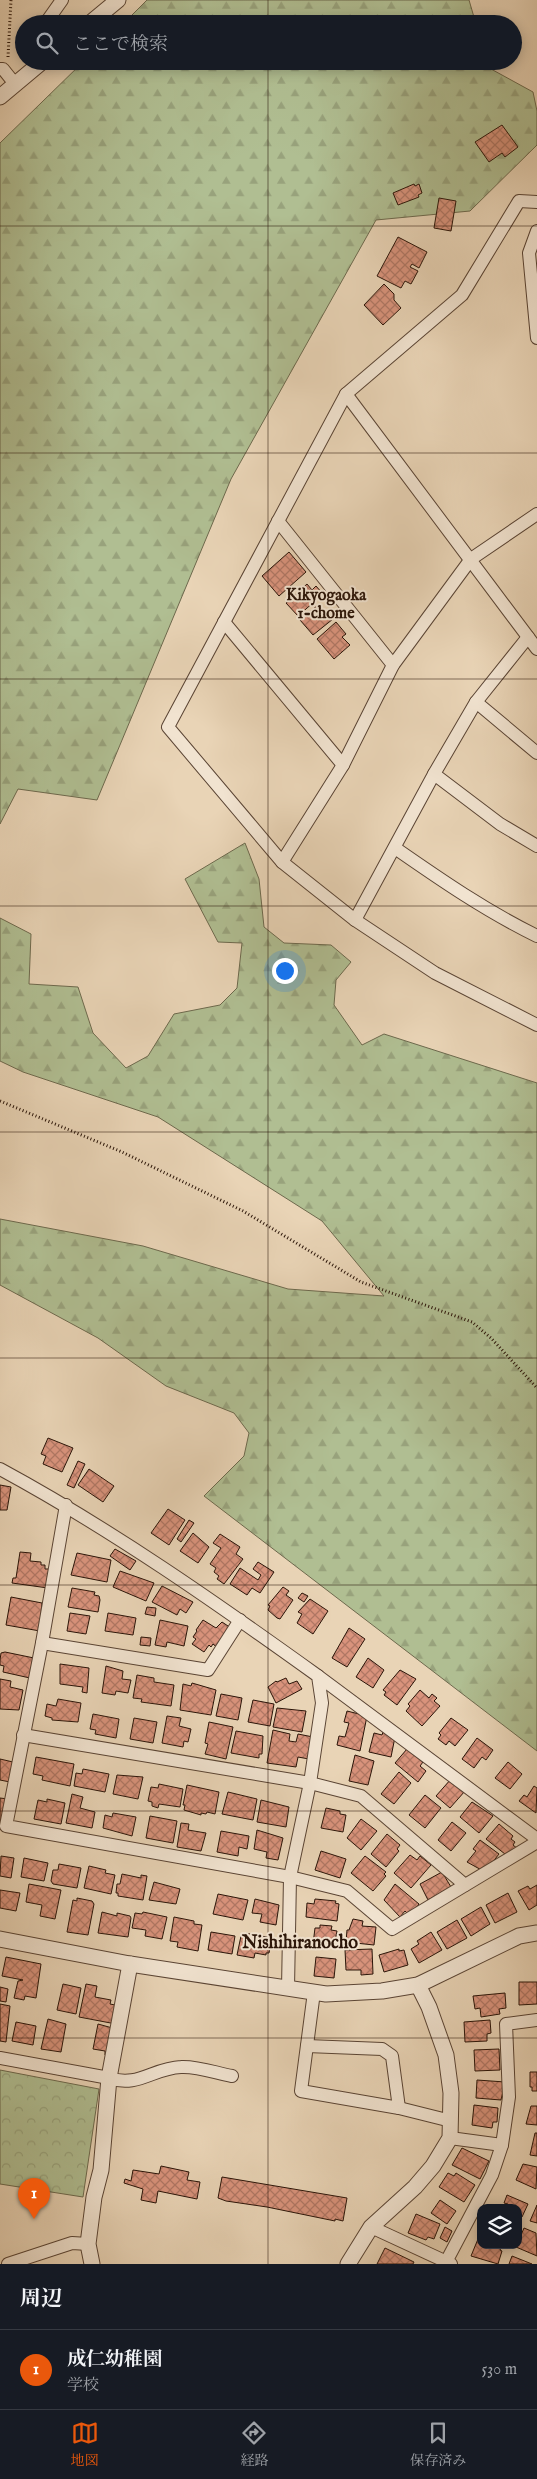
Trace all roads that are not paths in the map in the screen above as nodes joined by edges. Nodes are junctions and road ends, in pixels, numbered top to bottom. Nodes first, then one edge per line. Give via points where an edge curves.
1 (62, 0) edge
2 (118, 0) edge
3 (51, 15) edge
4 (100, 15) edge
5 (2, 69) edge
6 (33, 70) edge
7 (15, 84) junction
8 (0, 97) edge
9 (537, 202) edge
10 (537, 231) edge
11 (537, 338) edge
12 (346, 394) junction
13 (537, 514) edge
14 (278, 521) junction
15 (471, 559) junction
16 (224, 622) junction
17 (528, 637) junction
18 (537, 649) edge
19 (393, 665) junction
20 (476, 702) junction
21 (537, 753) edge
22 (343, 765) junction
23 (434, 774) junction
24 (537, 846) edge
25 (395, 848) junction
26 (282, 862) junction
27 (356, 920) junction
28 (537, 936) edge
29 (537, 1025) edge
30 (0, 1469) edge
31 (66, 1505) junction
32 (240, 1620) junction
33 (42, 1643) junction
34 (318, 1676) junction
35 (24, 1735) junction
36 (310, 1783) junction
37 (537, 1840) edge
38 (290, 1877) junction
39 (465, 1885) junction
40 (537, 1933) edge
41 (0, 1939) edge
42 (130, 1964) junction
43 (418, 1985) junction
44 (288, 1988) junction
45 (314, 1992) junction
46 (537, 2020) edge
47 (307, 2046) junction
48 (0, 2058) edge
49 (232, 2076) dead end
50 (109, 2078) junction
51 (399, 2108) junction
52 (450, 2121) junction
53 (450, 2138) junction
54 (502, 2146) junction
55 (371, 2227) junction
56 (88, 2244) junction
57 (448, 2263) edge
58 (8, 2264) edge
59 (92, 2264) edge
60 (348, 2264) edge

1 - 3 street
2 - 4 street
5 - 7 street
6 - 7 street
7 - 8 street
9 - 12 street via 519,201 462,294
10 - 11 street via 529,252
12 - 14 street
12 - 15 street
13 - 15 street
14 - 16 street
14 - 19 street
15 - 17 street
15 - 19 street
16 - 22 street
16 - 26 street via 168,727
17 - 18 street
17 - 20 street
19 - 22 street
20 - 21 street
20 - 23 street
22 - 26 street
23 - 24 street via 500,824
23 - 25 street
25 - 27 street
25 - 28 street via 458,892
26 - 27 street
27 - 29 street via 435,973
30 - 31 street
31 - 32 street
31 - 33 street
32 - 33 street via 208,1670
32 - 34 street
33 - 35 street
34 - 36 street via 322,1703
34 - 37 street
35 - 36 street
35 - 38 street via 6,1826
36 - 38 street
36 - 39 street via 362,1796
37 - 39 street
38 - 39 street via 347,1891 392,1929
38 - 44 street
40 - 43 street via 518,1936
41 - 42 street
42 - 44 street
42 - 50 street
43 - 45 street via 382,1991
43 - 52 street via 429,2006 446,2056 451,2093
44 - 45 street
45 - 47 street
46 - 54 street via 506,2024 509,2097
47 - 51 street via 382,2049 392,2056
47 - 51 street via 300,2091
48 - 50 street
49 - 50 street via 182,2067 158,2070 140,2080 122,2082
50 - 56 street via 101,2170
51 - 52 street
52 - 53 street
53 - 54 street
53 - 55 street via 415,2187
54 - 57 street via 492,2174
55 - 57 street
55 - 60 street
56 - 58 street via 72,2243
56 - 59 street

